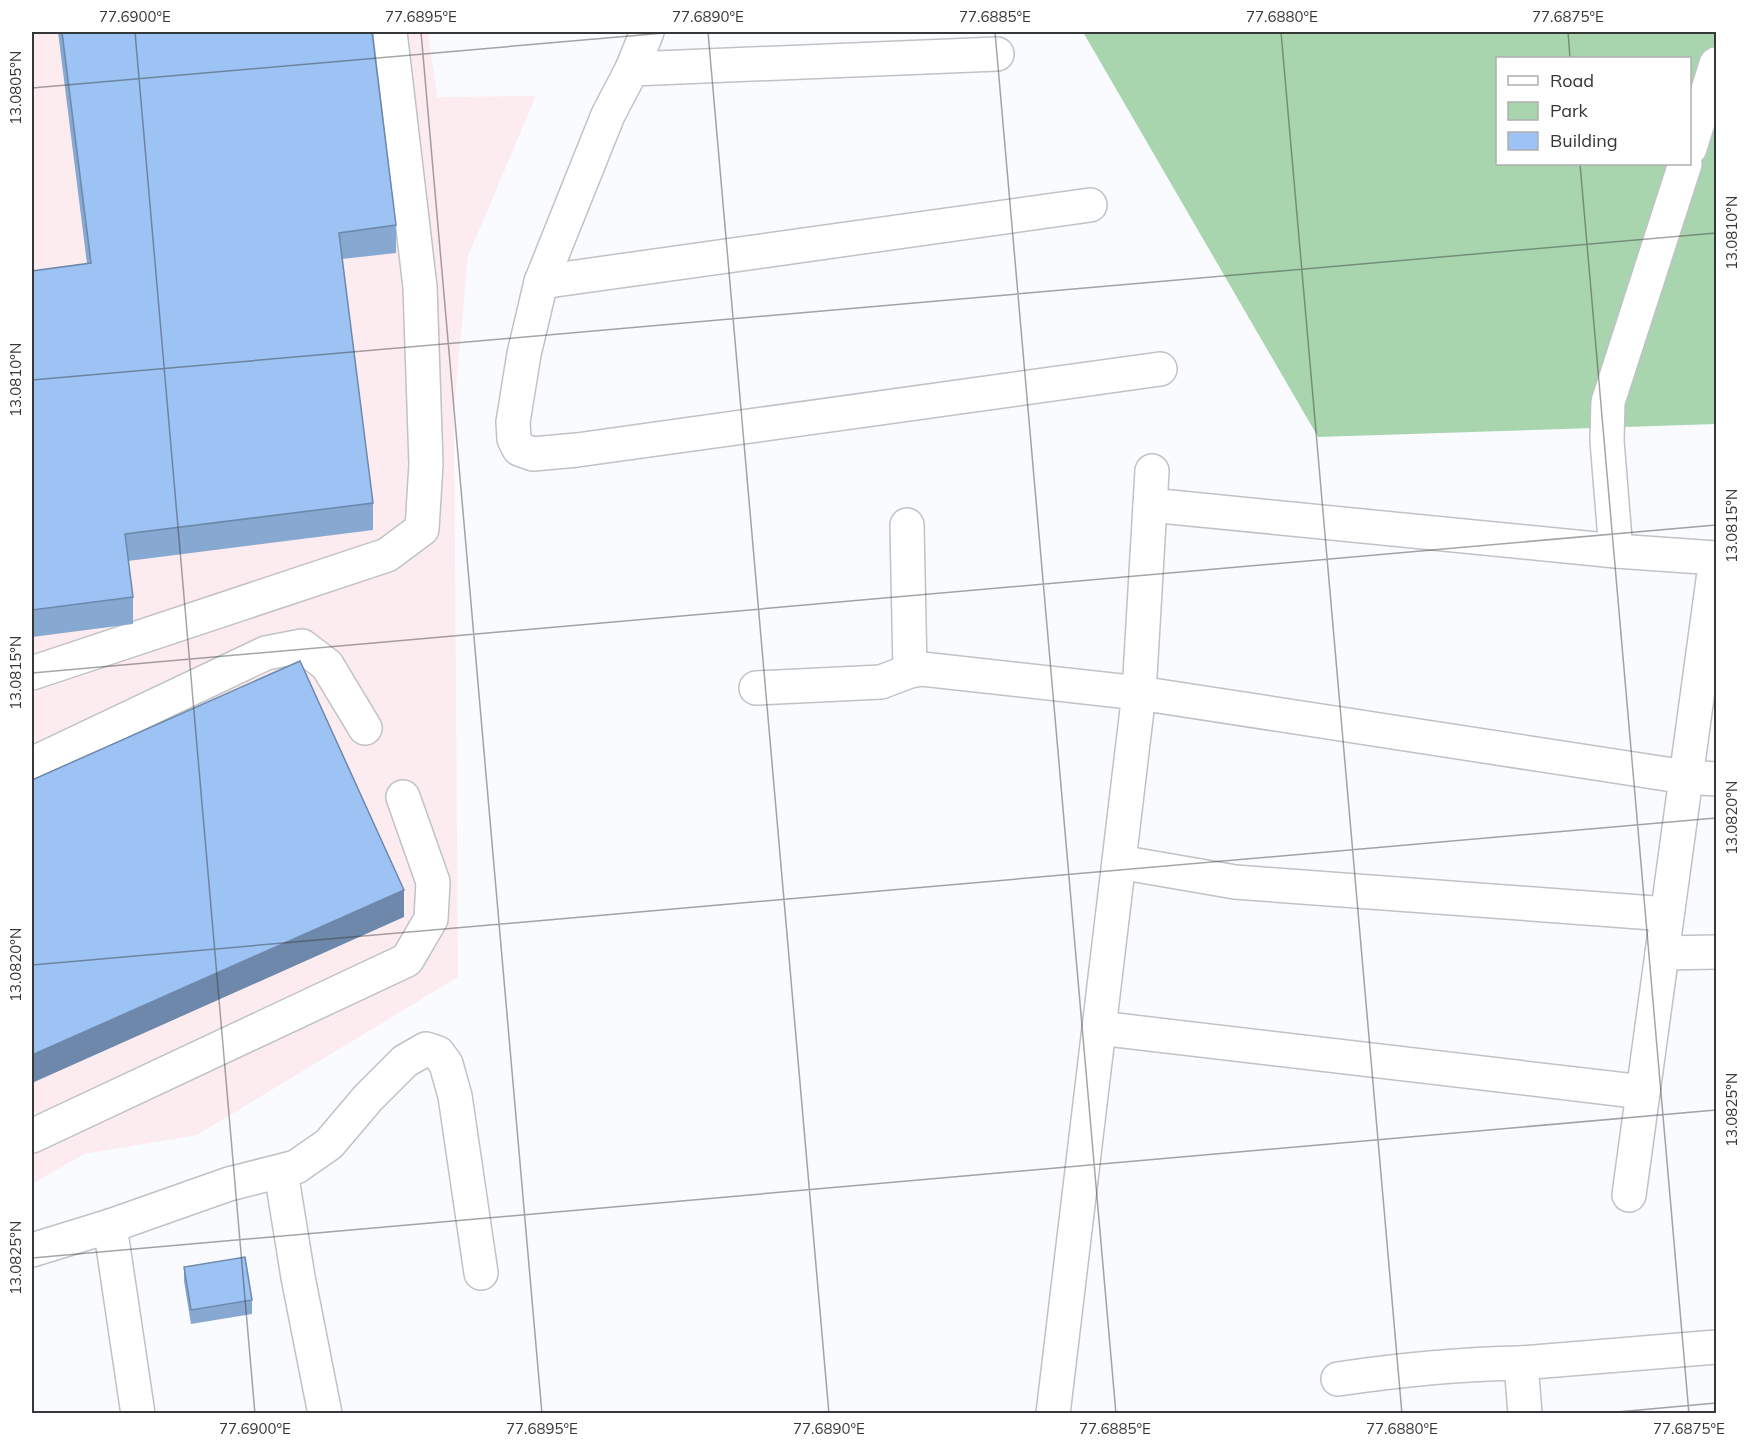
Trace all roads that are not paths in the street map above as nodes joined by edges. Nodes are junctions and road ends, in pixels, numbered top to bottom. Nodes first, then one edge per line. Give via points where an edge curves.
1 (390, 32) edge
2 (647, 32) edge
3 (997, 54) dead end
4 (1716, 64) edge
5 (632, 69) junction
6 (1691, 142) edge
7 (1684, 165) edge
8 (1090, 205) dead end
9 (541, 282) junction
10 (1160, 369) dead end
11 (1152, 471) dead end
12 (1150, 505) junction
13 (907, 525) dead end
14 (1616, 551) junction
15 (910, 671) junction
16 (32, 673) edge
17 (756, 688) dead end
18 (1139, 693) junction
19 (365, 728) dead end
20 (32, 764) edge
21 (1701, 778) edge
22 (403, 797) dead end
23 (1119, 862) junction
24 (1667, 914) junction
25 (1716, 952) edge
26 (1662, 953) junction
27 (1099, 1028) junction
28 (1643, 1092) junction
29 (32, 1136) edge
30 (281, 1172) junction
31 (1629, 1195) dead end
32 (110, 1226) junction
33 (32, 1250) edge
34 (481, 1273) dead end
35 (1716, 1347) edge
36 (1521, 1363) junction
37 (1338, 1379) dead end
38 (138, 1413) edge
39 (325, 1413) edge
40 (1053, 1413) edge
41 (1525, 1413) edge

1 - 16 street via 420,287 426,464 422,529 387,555
2 - 5 street
3 - 5 street
4 - 6 street
5 - 9 street via 608,115
7 - 14 street via 1608,402 1607,441
8 - 9 street
9 - 10 street via 513,422 519,449 533,453 588,449
11 - 12 street
12 - 14 street
12 - 18 street
13 - 15 street
14 - 21 street via 1716,558
15 - 17 street via 881,682
15 - 18 street via 922,669
18 - 21 street
18 - 23 street
19 - 20 street via 327,665 302,646 266,653
21 - 24 street
22 - 29 street via 433,882 431,919 407,960
23 - 24 street via 1235,882
23 - 27 street
24 - 26 street
25 - 26 street
26 - 28 street
27 - 28 street
27 - 40 street
28 - 31 street
30 - 32 street via 228,1184
30 - 34 street via 296,1167 329,1144 405,1061 426,1049 438,1053 446,1064 455,1096
30 - 39 street
32 - 33 street
32 - 38 street
35 - 36 street
36 - 37 street via 1401,1370
36 - 41 street

